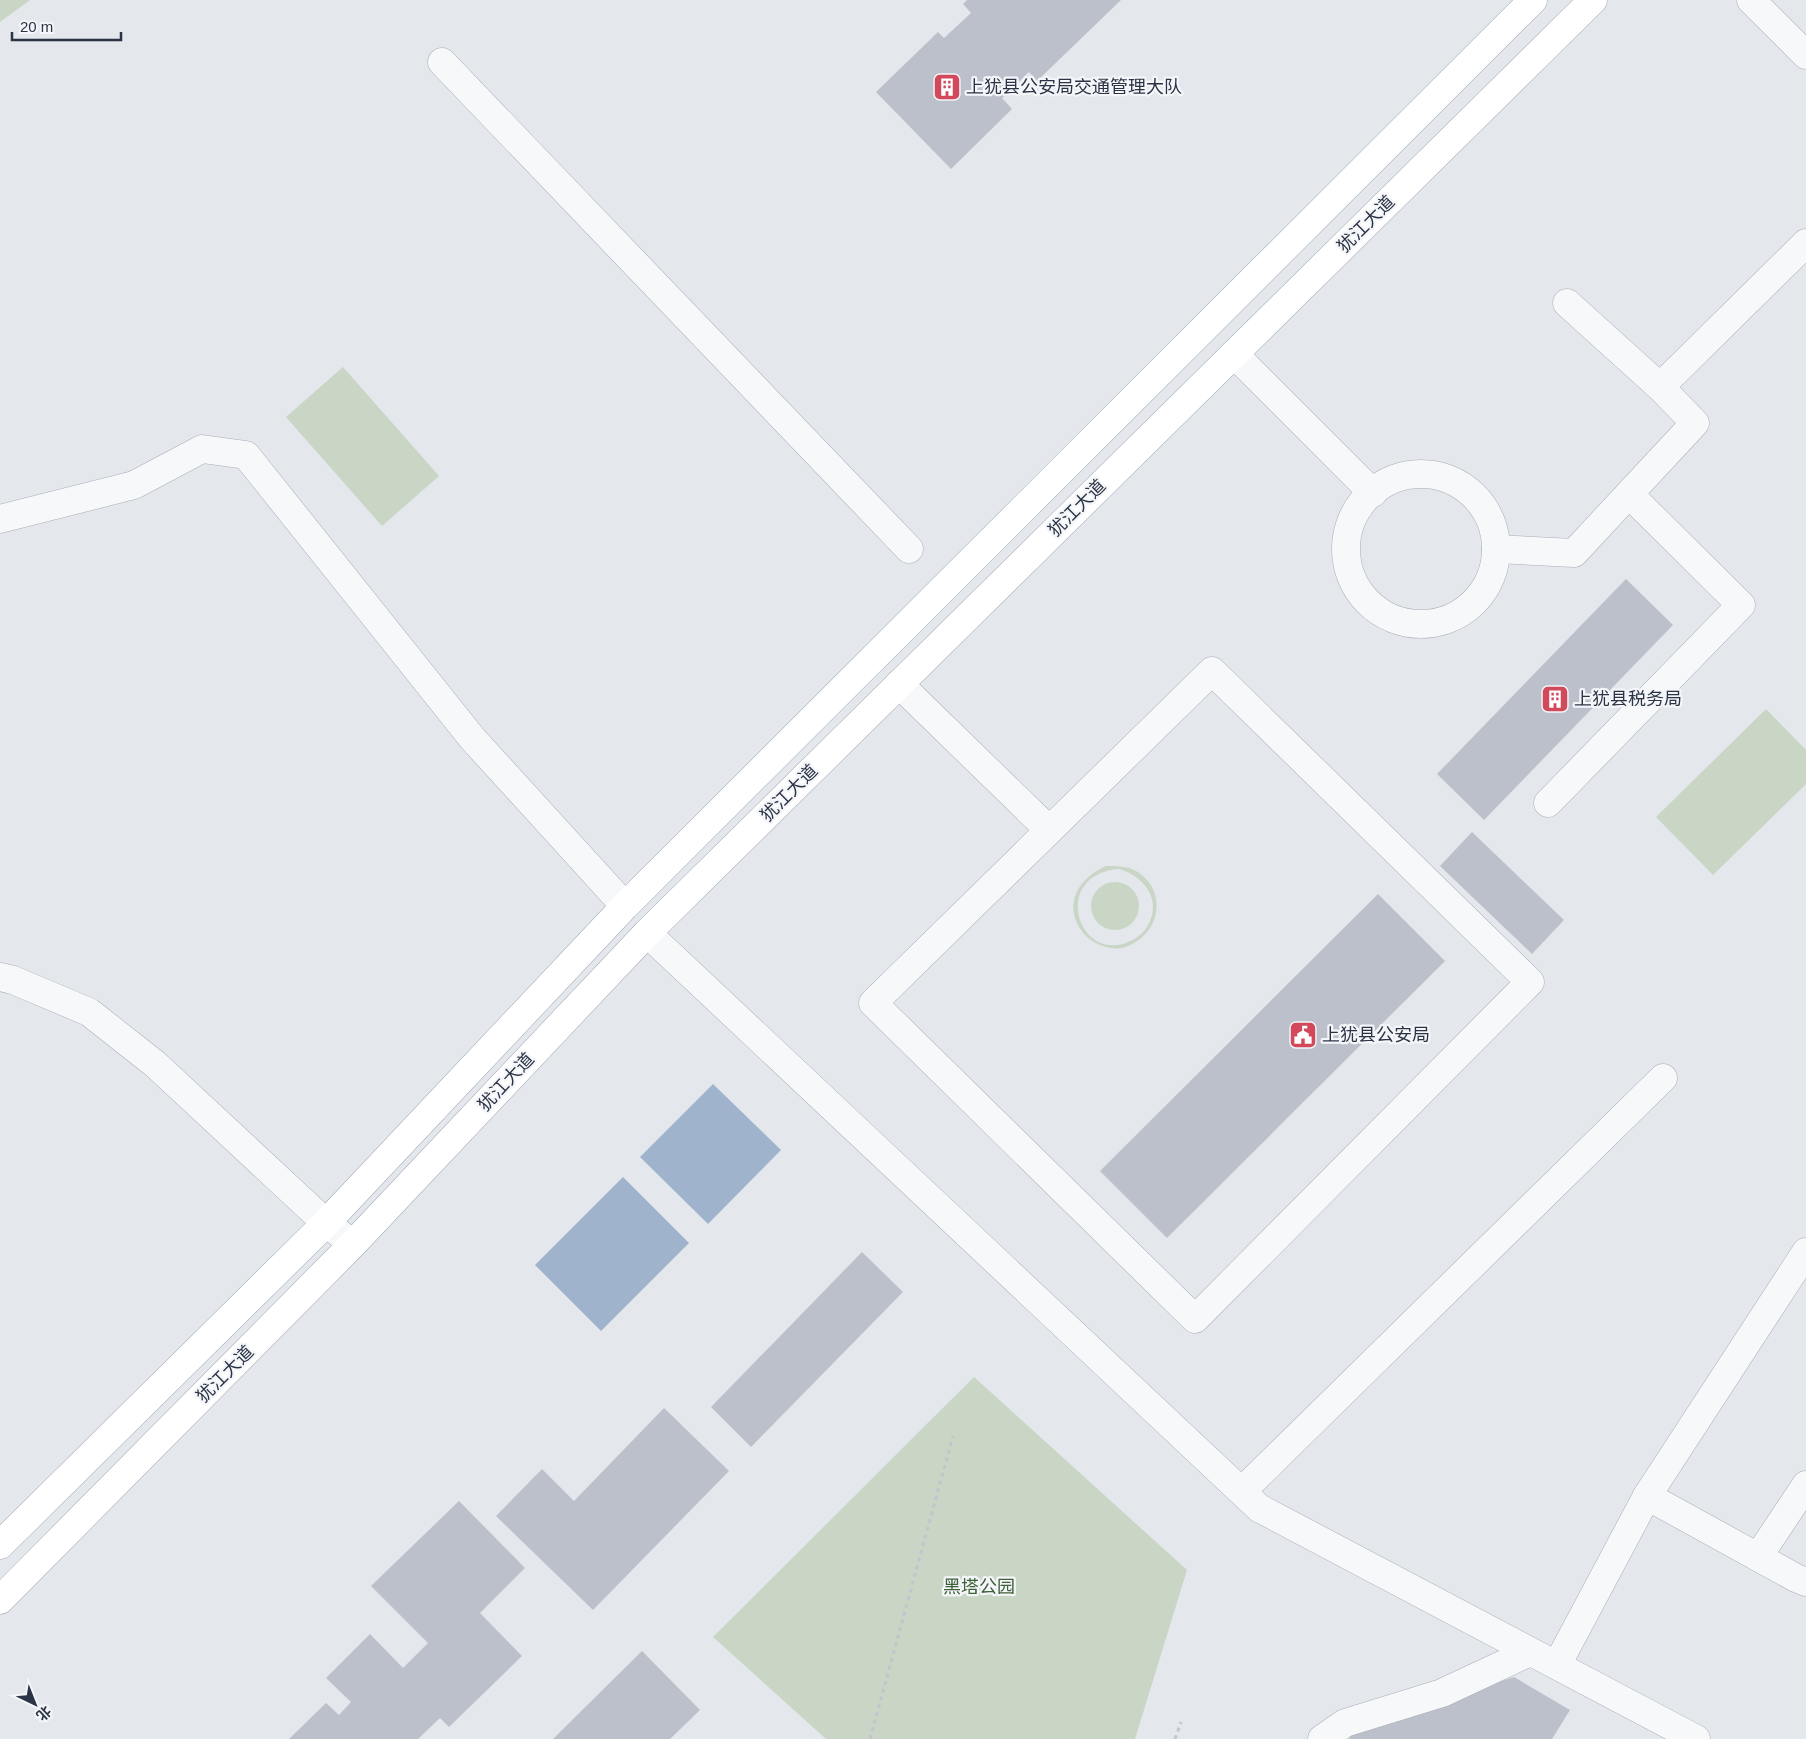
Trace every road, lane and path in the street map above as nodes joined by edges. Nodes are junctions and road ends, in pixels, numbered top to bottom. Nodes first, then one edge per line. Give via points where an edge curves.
1 (1533, 0) edge
2 (1593, 0) edge
3 (1752, 0) edge
4 (1806, 55) edge
5 (442, 62) dead end
6 (1806, 243) edge
7 (1567, 303) dead end
8 (1234, 354) junction
9 (1660, 387) junction
10 (1372, 493) junction
11 (1629, 494) junction
12 (0, 519) edge
13 (909, 549) dead end
14 (1496, 549) junction
15 (899, 684) junction
16 (1548, 803) dead end
17 (1049, 830) junction
18 (625, 906) junction
19 (647, 933) junction
20 (0, 978) edge
21 (1663, 1078) dead end
22 (326, 1223) junction
23 (353, 1244) junction
24 (1806, 1252) edge
25 (953, 1436) dead end
26 (1806, 1485) edge
27 (1242, 1491) junction
28 (1647, 1496) junction
29 (0, 1545) edge
30 (1758, 1557) junction
31 (1806, 1582) edge
32 (0, 1600) edge
33 (1530, 1652) junction
34 (1557, 1666) junction
35 (1181, 1722) dead end
36 (870, 1739) edge
37 (1175, 1739) edge
38 (1322, 1739) edge
39 (1696, 1739) edge

1 - 18 main road, 犹江大道
2 - 8 main road, 犹江大道
3 - 4 street
5 - 13 street
6 - 9 street
7 - 9 street
8 - 10 street
8 - 15 main road, 犹江大道
9 - 11 street via 1694,423
10 - 14 street via 1385,483 1403,476 1442,476 1460,484 1487,512 1494,530
10 - 14 street via 1359,507 1347,535 1348,566 1353,580 1371,605 1398,620 1428,623 1458,614 1486,587 1494,569
11 - 14 street via 1574,553
11 - 16 street via 1742,605
12 - 18 street via 134,485 202,449 246,455 472,738
15 - 17 street
15 - 19 main road, 犹江大道
17 - 17 street via 1212,671 1530,982 1196,1319 873,1003
18 - 22 main road, 犹江大道
19 - 23 main road, 犹江大道
19 - 27 street
20 - 22 street via 13,980 89,1012 155,1064
21 - 27 street
22 - 23 street
22 - 29 main road, 犹江大道
23 - 32 main road, 犹江大道
24 - 28 street
25 - 36 path
26 - 30 street
27 - 33 street via 1260,1508
28 - 30 street
28 - 34 street
30 - 31 street
33 - 34 street
33 - 38 street via 1442,1693 1345,1723
34 - 39 street
35 - 37 path

